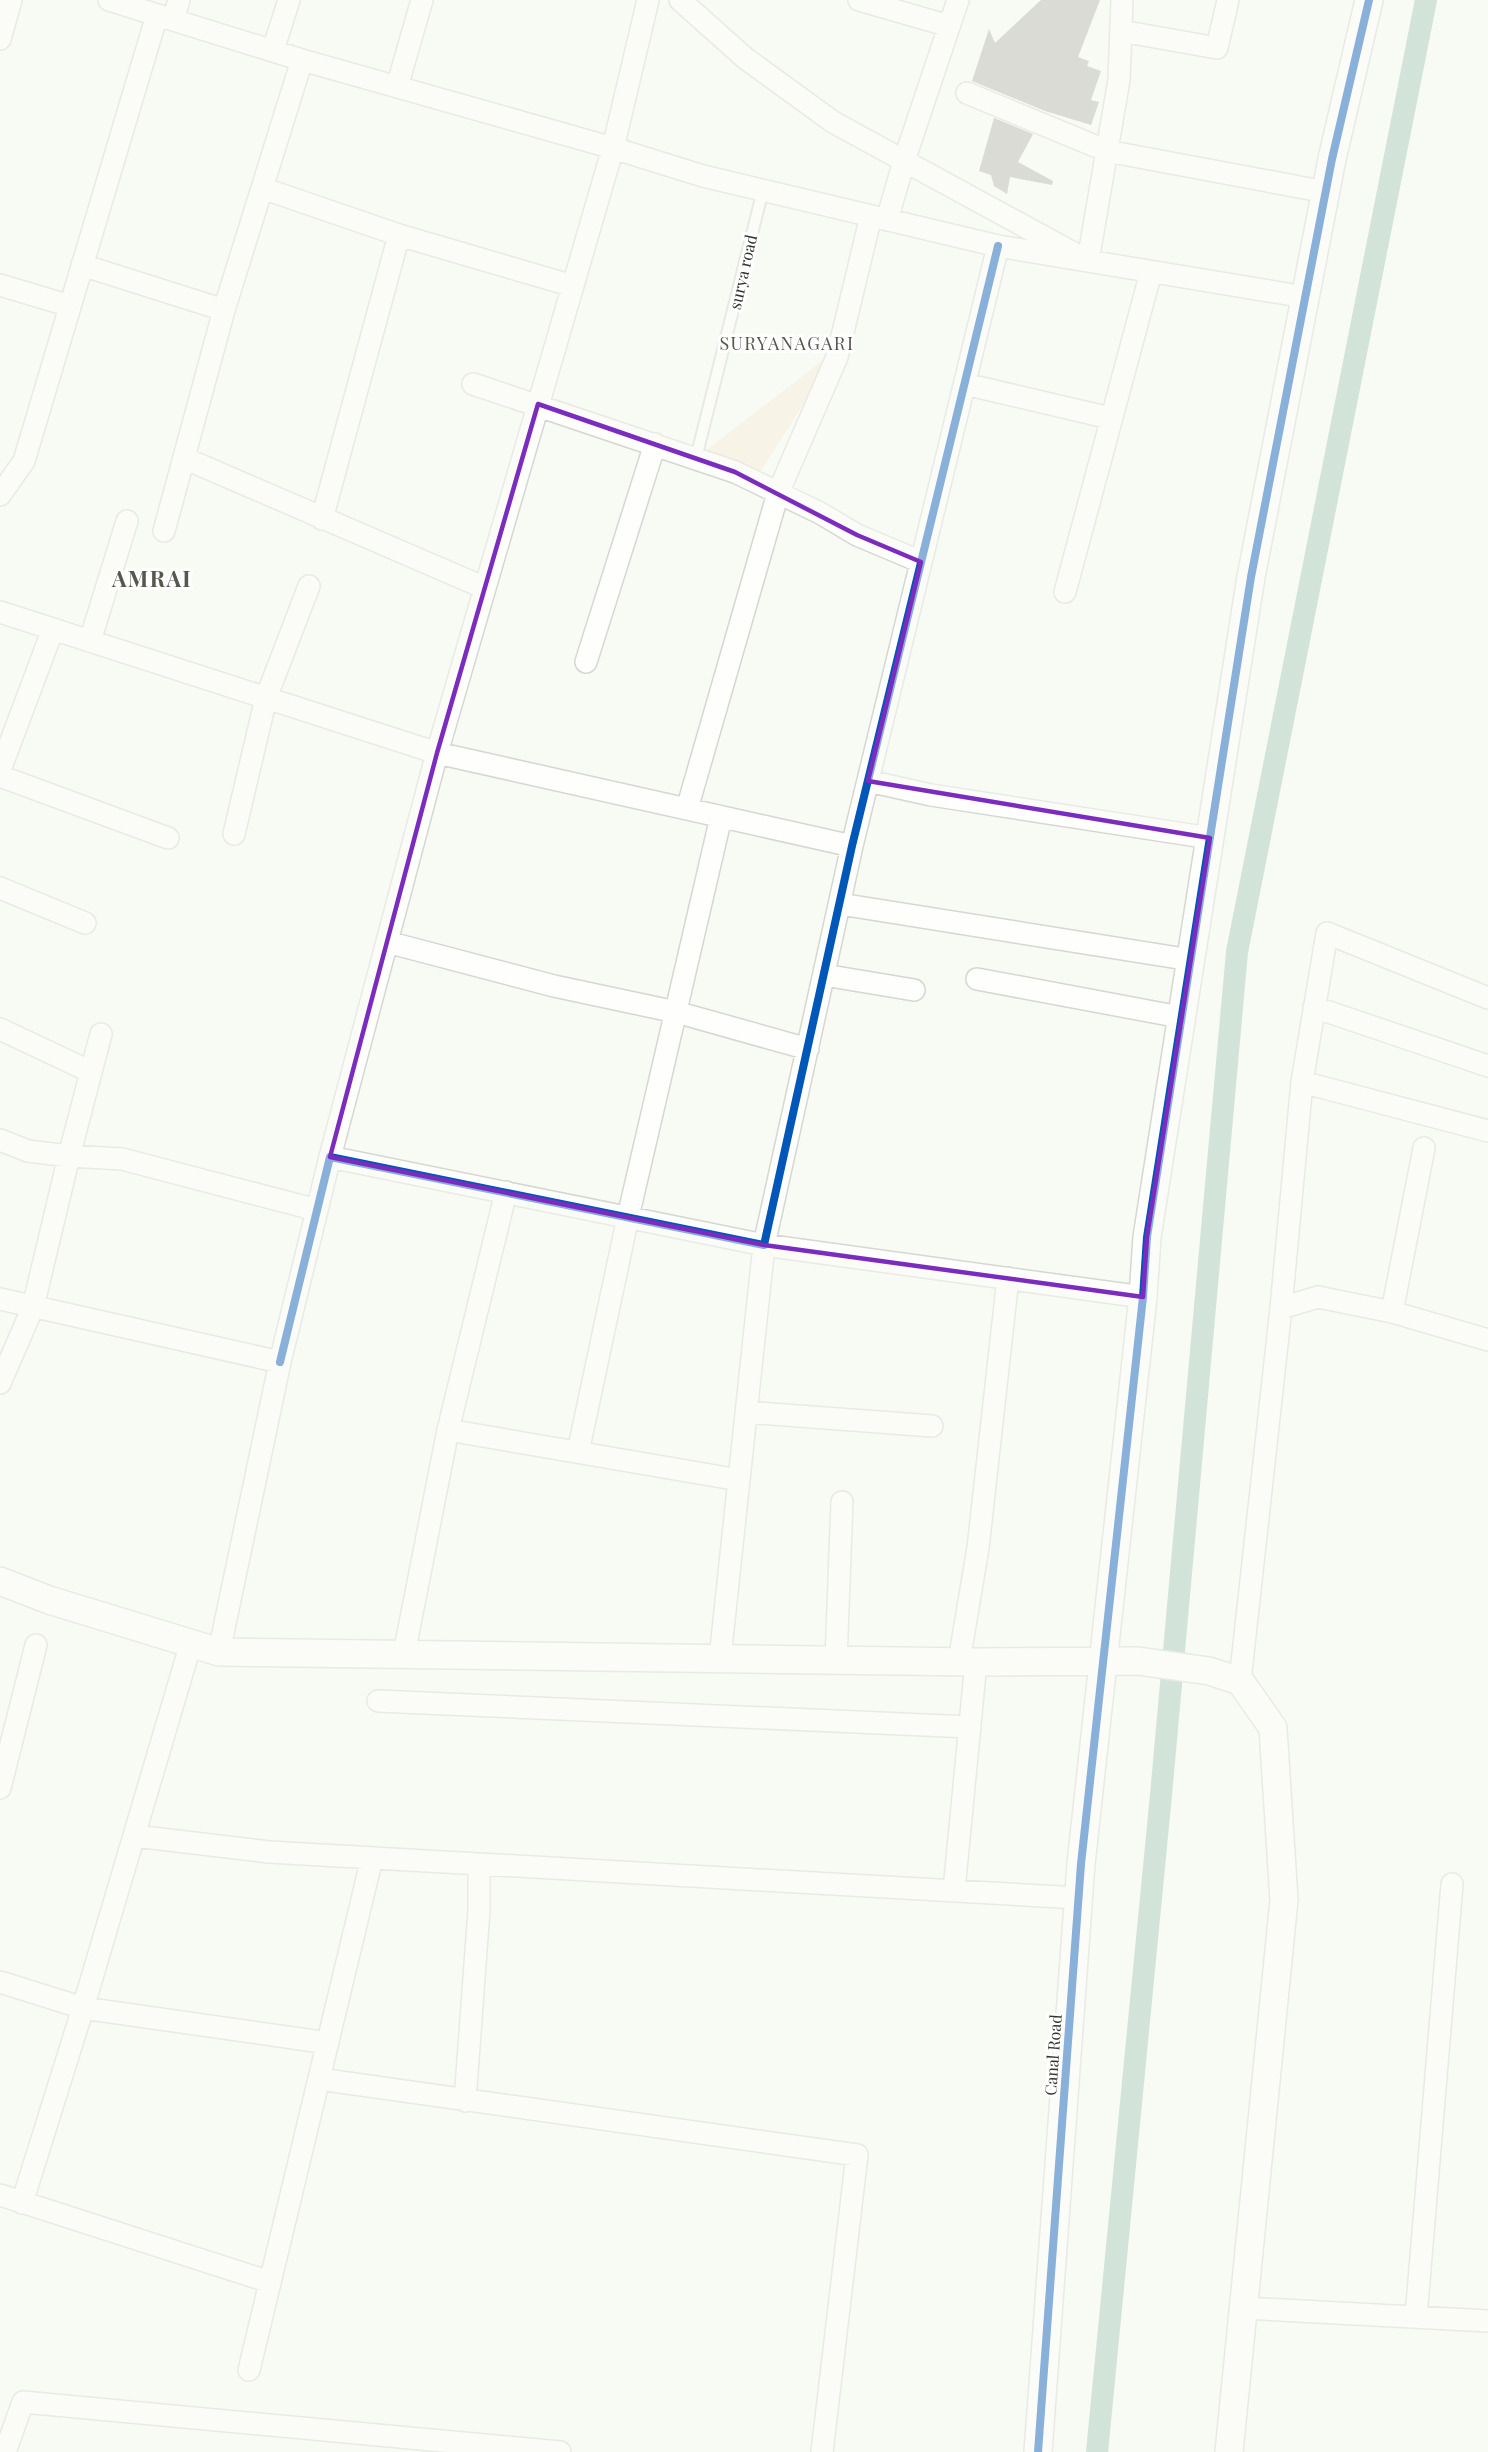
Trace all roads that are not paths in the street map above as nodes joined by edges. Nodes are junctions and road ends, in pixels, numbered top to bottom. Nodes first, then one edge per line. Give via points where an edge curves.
1 (11, 0) edge
2 (109, 0) edge
3 (179, 0) edge
4 (289, 0) edge
5 (422, 0) edge
6 (648, 0) edge
7 (680, 0) edge
8 (858, 0) edge
9 (958, 0) edge
10 (1122, 0) edge
11 (1228, 0) edge
12 (1369, 0) edge
13 (165, 18) junction
14 (950, 26) junction
15 (1121, 31) junction
16 (0, 39) edge
17 (273, 50) junction
18 (302, 60) junction
19 (397, 87) junction
20 (967, 93) dead end
21 (613, 148) junction
22 (1107, 151) junction
23 (904, 161) junction
24 (262, 188) junction
25 (763, 190) junction
26 (1326, 192) junction
27 (879, 218) junction
28 (399, 235) junction
29 (998, 246) junction
30 (1088, 261) junction
31 (82, 265) junction
32 (1151, 272) junction
33 (0, 285) edge
34 (573, 286) junction
35 (1305, 297) junction
36 (70, 306) junction
37 (224, 310) junction
38 (473, 384) dead end
39 (965, 384) junction
40 (538, 404) junction
41 (1110, 418) junction
42 (655, 444) junction
43 (184, 458) junction
44 (696, 458) junction
45 (778, 492) junction
46 (0, 495) edge
47 (322, 519) junction
48 (127, 521) dead end
49 (164, 531) dead end
50 (921, 562) junction
51 (309, 586) dead end
52 (485, 588) junction
53 (1065, 592) dead end
54 (0, 612) edge
55 (53, 629) junction
56 (90, 640) junction
57 (586, 662) dead end
58 (266, 698) junction
59 (436, 753) junction
60 (0, 770) edge
61 (0, 776) edge
62 (868, 781) junction
63 (687, 809) junction
64 (721, 817) junction
65 (234, 834) dead end
66 (168, 838) dead end
67 (1210, 838) junction
68 (852, 846) junction
69 (0, 888) edge
70 (840, 904) junction
71 (85, 923) dead end
72 (387, 942) junction
73 (1191, 960) junction
74 (824, 975) junction
75 (977, 979) dead end
76 (914, 990) dead end
77 (1488, 998) edge
78 (1314, 1007) junction
79 (676, 1012) junction
80 (1180, 1017) junction
81 (0, 1029) edge
82 (101, 1034) dead end
83 (807, 1048) junction
84 (1488, 1066) edge
85 (91, 1072) junction
86 (1302, 1082) junction
87 (1488, 1131) edge
88 (0, 1140) edge
89 (1424, 1148) dead end
90 (69, 1156) junction
91 (330, 1157) junction
92 (506, 1192) junction
93 (317, 1210) junction
94 (628, 1217) junction
95 (764, 1245) junction
96 (1008, 1278) junction
97 (1143, 1297) junction
98 (0, 1299) edge
99 (33, 1307) junction
100 (1281, 1308) junction
101 (1392, 1312) junction
102 (1488, 1340) edge
103 (280, 1362) junction
104 (0, 1383) edge
105 (746, 1412) junction
106 (932, 1426) dead end
107 (448, 1430) junction
108 (578, 1452) junction
109 (739, 1479) junction
110 (842, 1502) dead end
111 (0, 1581) edge
112 (191, 1644) junction
113 (36, 1645) dead end
114 (219, 1652) junction
115 (404, 1654) junction
116 (720, 1658) junction
117 (836, 1660) junction
118 (1102, 1660) junction
119 (967, 1661) junction
120 (1239, 1681) junction
121 (378, 1701) dead end
122 (970, 1727) junction
123 (0, 1788) edge
124 (135, 1836) junction
125 (372, 1858) junction
126 (479, 1864) junction
127 (1452, 1884) dead end
128 (954, 1890) junction
129 (1078, 1898) junction
130 (0, 1982) edge
131 (83, 2008) junction
132 (328, 2043) junction
133 (319, 2079) junction
134 (465, 2101) junction
135 (0, 2195) edge
136 (22, 2203) junction
137 (270, 2282) junction
138 (1244, 2308) junction
139 (1416, 2317) junction
140 (1488, 2321) edge
141 (249, 2370) dead end
142 (5, 2452) edge
143 (560, 2452) edge
144 (822, 2452) edge
145 (1038, 2452) edge
146 (1229, 2452) edge

1 - 16 street
2 - 13 street
3 - 13 street
4 - 17 street
5 - 19 street
6 - 21 street
7 - 23 street via 745,58 832,122
8 - 14 street
9 - 14 street
10 - 15 street
11 - 15 street via 1217,48
12 - 26 street, Canal Road
13 - 17 street
13 - 31 street
14 - 23 street
15 - 22 street via 1119,80
17 - 18 street
18 - 19 street
18 - 24 street
19 - 21 street
20 - 22 street
21 - 25 street
21 - 34 street
22 - 26 street
22 - 30 street
23 - 27 street
23 - 30 street
24 - 28 street
24 - 37 street
25 - 27 street
25 - 44 lane, surya road
26 - 35 street, Canal Road
27 - 29 street
27 - 45 street via 837,357
28 - 34 street
28 - 47 street
29 - 30 street
29 - 39 street
30 - 32 street
31 - 36 street
31 - 37 street
32 - 35 street
32 - 41 street
33 - 36 street
34 - 40 street
35 - 67 street, Canal Road via 1251,577
36 - 46 street via 24,461
37 - 43 street
38 - 40 street
39 - 41 street
39 - 50 street
40 - 42 street
40 - 52 street
41 - 53 street
42 - 44 street
42 - 57 street
43 - 47 street
43 - 49 street
44 - 45 street
45 - 50 street via 857,535
45 - 63 street
47 - 52 street
48 - 56 street
50 - 62 street
51 - 58 street
52 - 59 street
54 - 55 street
55 - 56 street
55 - 60 street
56 - 58 street
58 - 59 street
58 - 65 street
59 - 63 street
59 - 72 street
61 - 66 street
62 - 67 street via 931,795
62 - 68 street
63 - 64 street
64 - 68 street
64 - 79 street
67 - 73 street, Canal Road
68 - 70 street
69 - 71 street
70 - 73 street
70 - 74 street
72 - 79 street via 554,986
72 - 91 street
73 - 80 street, Canal Road
74 - 76 street
74 - 83 street
75 - 80 street
77 - 78 street via 1327,933
78 - 84 street
78 - 86 street
79 - 83 street
79 - 94 street
80 - 97 street, Canal Road via 1147,1237
81 - 85 street
82 - 85 street
83 - 95 street
85 - 90 street
86 - 87 street
86 - 100 street
88 - 90 street via 28,1151
89 - 101 street
90 - 93 street via 122,1159
90 - 99 street
91 - 92 street
91 - 93 street
92 - 94 street
92 - 107 street
93 - 103 street
94 - 95 street
94 - 108 street
95 - 96 street
95 - 105 street
96 - 97 street
96 - 119 street
97 - 118 street, Canal Road
98 - 99 street
99 - 103 street
99 - 104 street
100 - 101 street via 1318,1297
100 - 120 street
101 - 102 street
103 - 114 street
105 - 106 street
105 - 109 street
107 - 108 street
107 - 115 street
108 - 109 street
109 - 116 street
110 - 117 street
111 - 112 street
112 - 114 street
112 - 124 street
113 - 123 street
114 - 115 street
115 - 116 street
116 - 117 street
117 - 119 street
118 - 119 street
118 - 120 street via 1209,1671
118 - 129 street, Canal Road
119 - 122 street
120 - 138 street via 1272,1728 1284,1900
121 - 122 street
122 - 128 street
124 - 125 street via 269,1852
124 - 131 street
125 - 126 street
125 - 132 street
126 - 128 street
126 - 134 street
127 - 139 street
128 - 129 street
129 - 145 street, Canal Road
130 - 131 street
131 - 132 street
131 - 136 street
132 - 133 street
133 - 134 street
133 - 137 street
134 - 144 street via 857,2155
135 - 136 street
136 - 137 street
137 - 141 street
138 - 139 street
138 - 146 street
139 - 140 street
142 - 143 street via 23,2402

